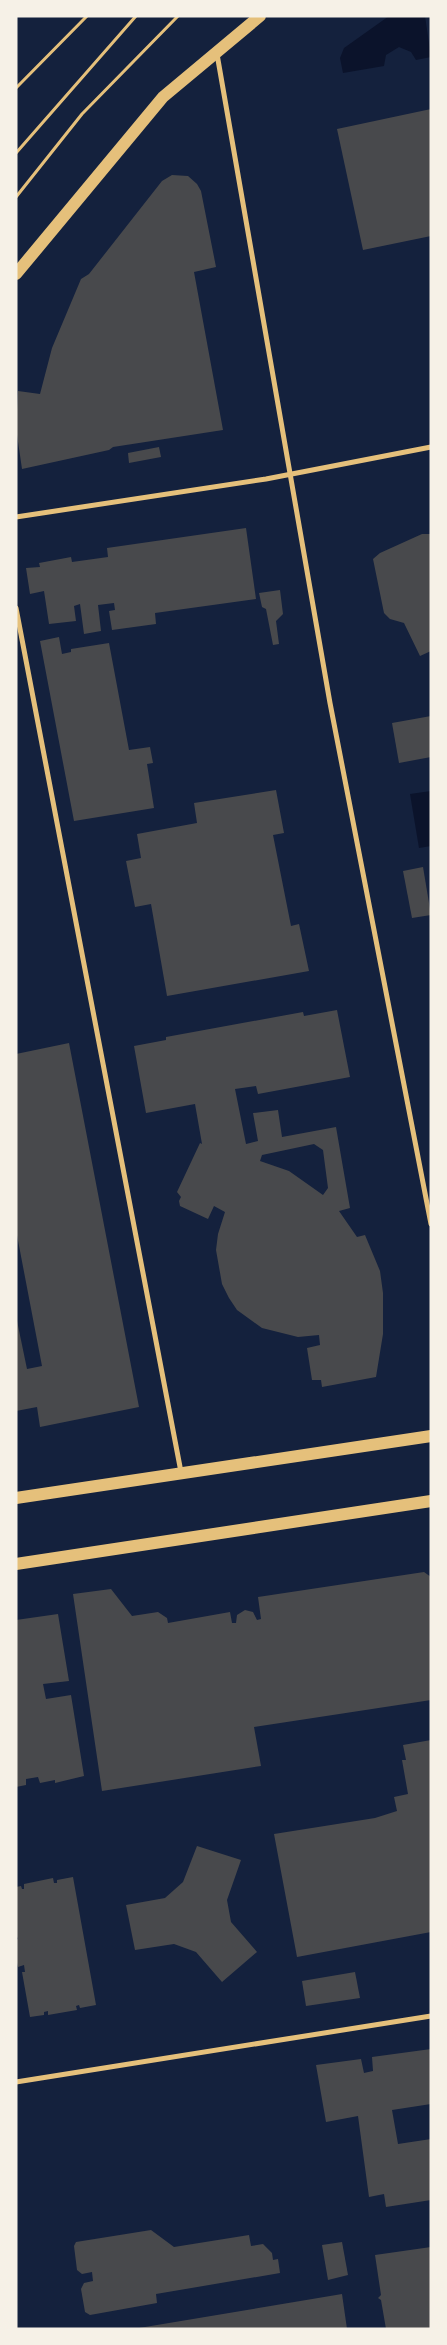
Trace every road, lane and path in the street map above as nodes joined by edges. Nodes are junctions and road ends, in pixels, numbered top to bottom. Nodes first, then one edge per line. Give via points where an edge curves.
1 (87, 16) edge
2 (136, 16) edge
3 (178, 16) edge
4 (260, 16) edge
5 (217, 52) junction
6 (16, 88) edge
7 (16, 153) edge
8 (16, 197) edge
9 (16, 274) edge
10 (431, 447) edge
11 (292, 475) junction
12 (16, 517) edge
13 (16, 608) edge
14 (431, 1224) edge
15 (431, 1436) edge
16 (182, 1472) junction
17 (16, 1498) edge
18 (431, 1501) edge
19 (16, 1564) edge
20 (431, 2016) edge
21 (16, 2082) edge

1 - 6 path
2 - 7 path
3 - 8 path via 82,114
4 - 5 main road
5 - 9 main road via 163,97
5 - 11 street
10 - 11 street
11 - 12 street
11 - 14 street via 330,703
13 - 16 street
15 - 16 main road
16 - 17 main road
18 - 19 main road
20 - 21 street

